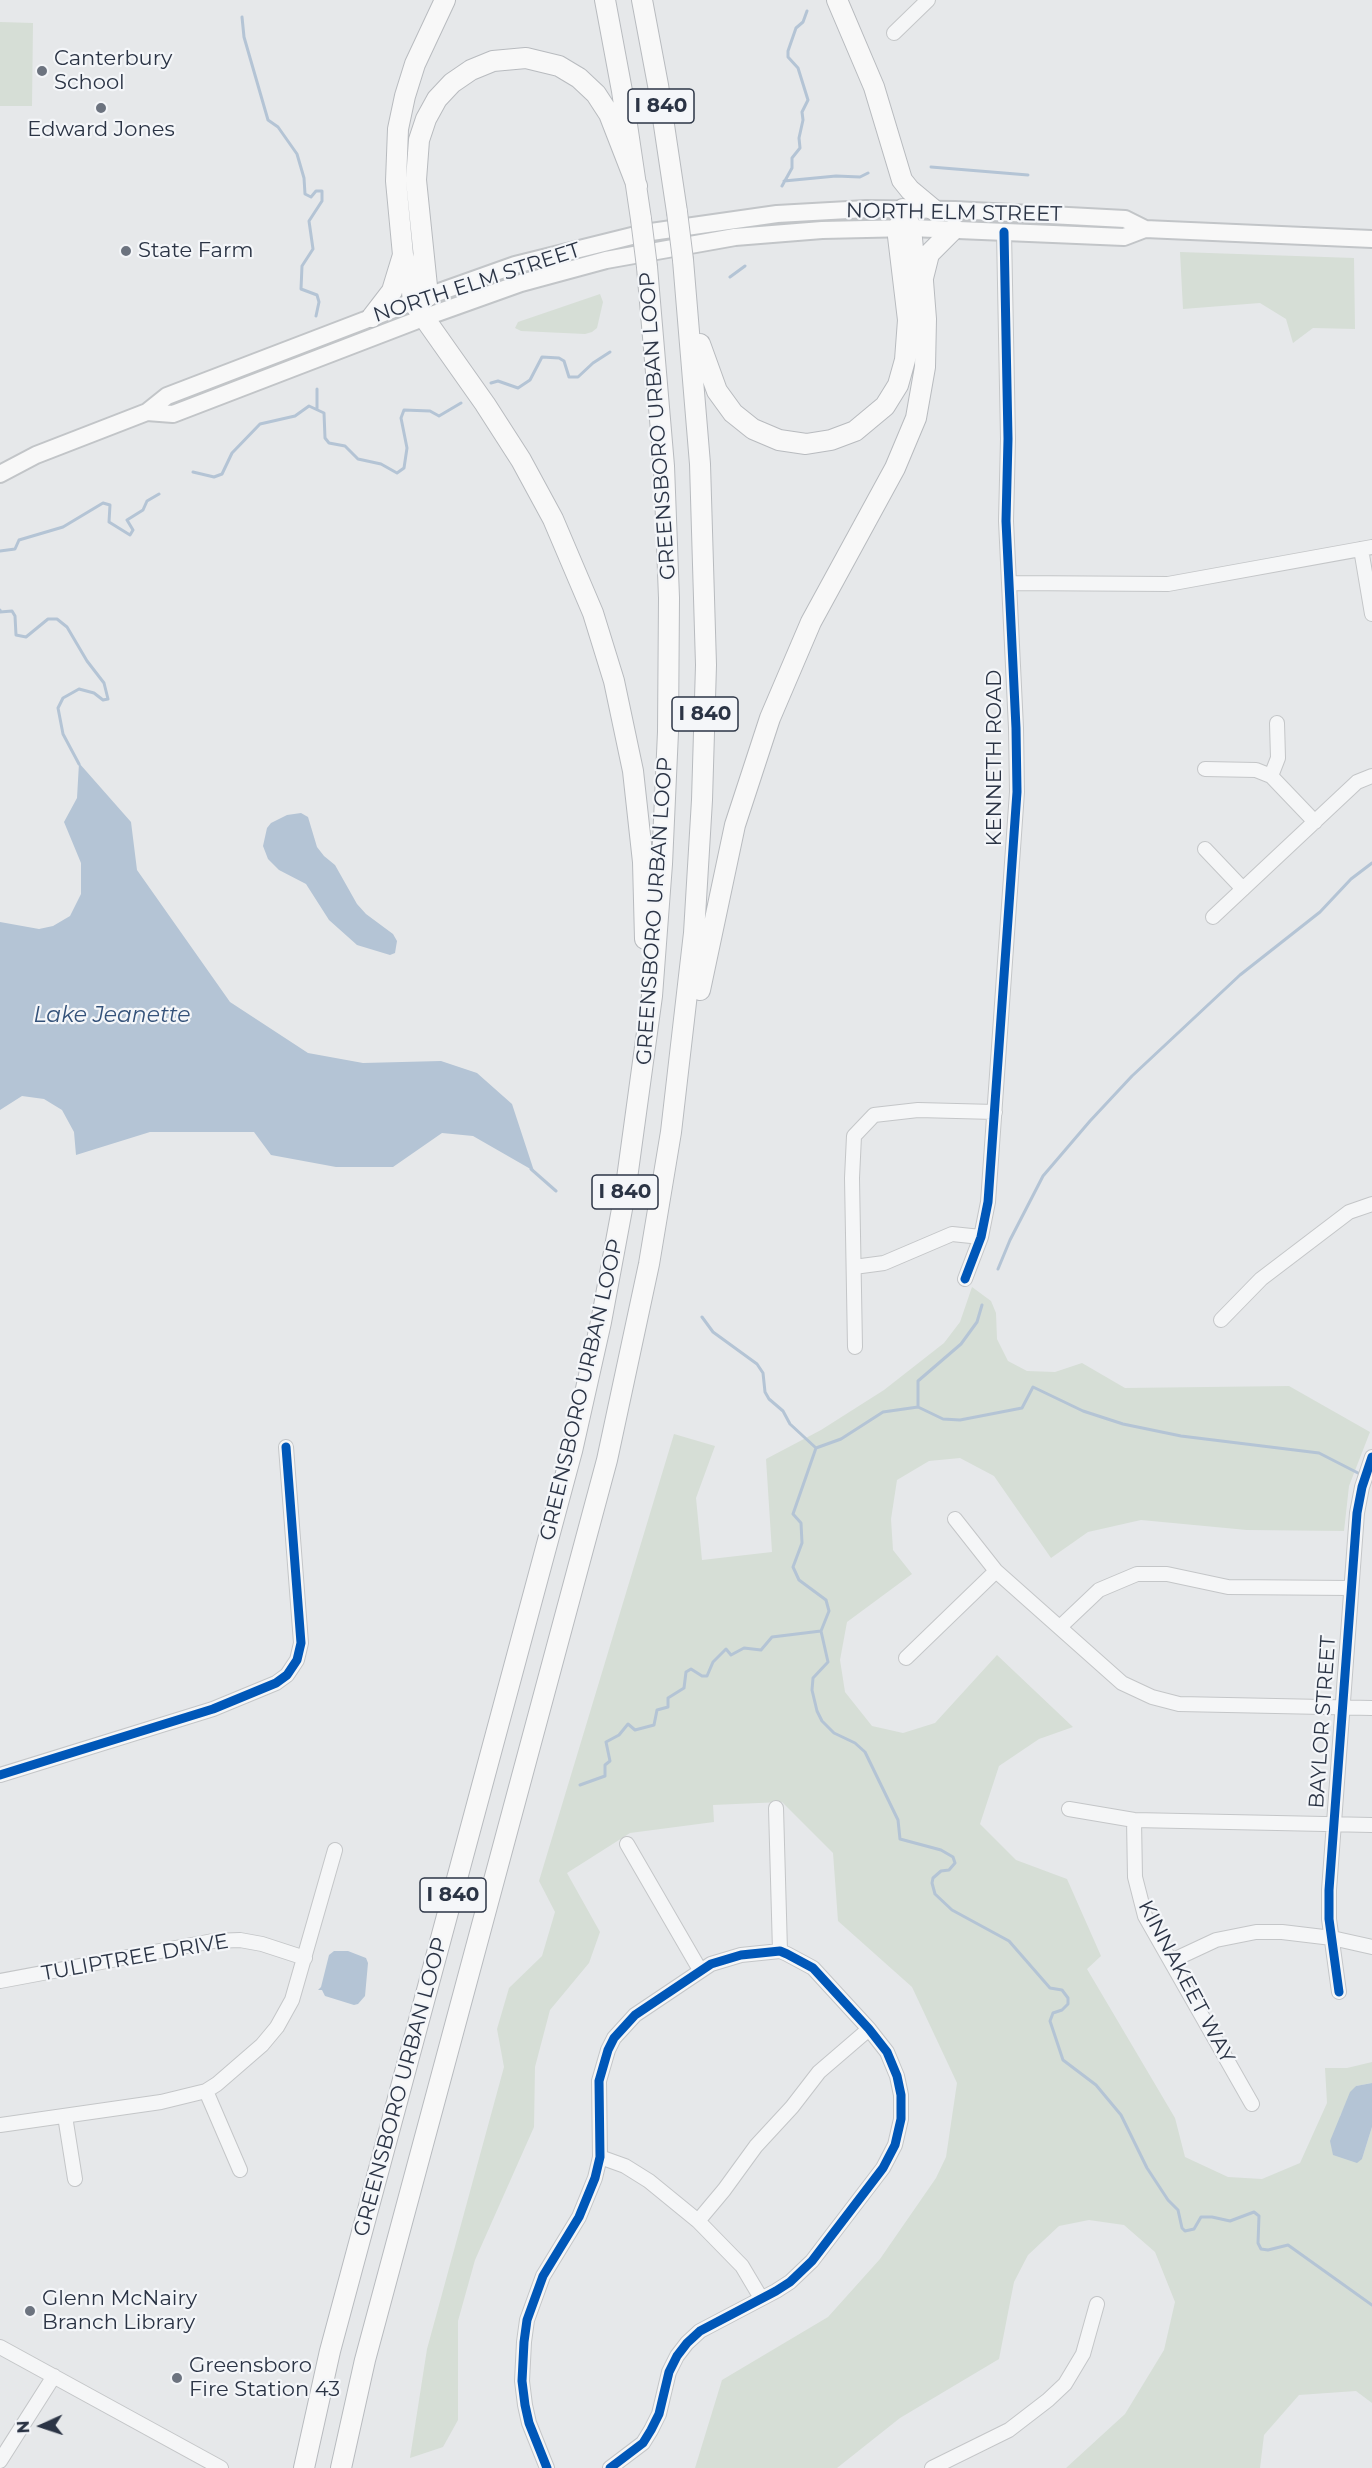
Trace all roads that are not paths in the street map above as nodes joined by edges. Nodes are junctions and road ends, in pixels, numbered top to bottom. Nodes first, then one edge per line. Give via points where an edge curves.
1 (445, 0) edge
2 (606, 0) edge
3 (642, 0) edge
4 (837, 0) edge
5 (928, 0) edge
6 (894, 33) dead end
7 (637, 186) junction
8 (934, 210) junction
9 (904, 222) junction
10 (954, 229) junction
11 (1145, 229) junction
12 (1004, 232) junction
13 (1372, 239) edge
14 (403, 255) junction
15 (922, 281) junction
16 (687, 295) junction
17 (421, 305) junction
18 (372, 317) junction
19 (147, 412) junction
20 (0, 474) edge
21 (1367, 548) edge
22 (1009, 583) junction
23 (1372, 614) edge
24 (1277, 723) dead end
25 (1205, 769) dead end
26 (1271, 776) junction
27 (1372, 776) edge
28 (1315, 822) junction
29 (1205, 849) dead end
30 (1243, 889) junction
31 (1213, 917) dead end
32 (644, 1062) junction
33 (995, 1112) junction
34 (671, 1132) junction
35 (1372, 1204) edge
36 (981, 1237) junction
37 (854, 1267) junction
38 (965, 1279) dead end
39 (1221, 1320) dead end
40 (855, 1347) dead end
41 (286, 1448) dead end
42 (1372, 1457) edge
43 (955, 1520) dead end
44 (996, 1571) junction
45 (1350, 1588) junction
46 (1060, 1627) junction
47 (906, 1658) dead end
48 (1341, 1707) junction
49 (1372, 1708) edge
50 (0, 1775) edge
51 (776, 1808) dead end
52 (1070, 1809) dead end
53 (1134, 1820) junction
54 (1334, 1824) junction
55 (1372, 1825) edge
56 (627, 1844) dead end
57 (335, 1850) dead end
58 (1332, 1938) junction
59 (1372, 1947) edge
60 (780, 1952) junction
61 (305, 1958) junction
62 (1171, 1961) junction
63 (700, 1970) junction
64 (0, 1981) edge
65 (1339, 1992) dead end
66 (869, 2029) junction
67 (206, 2091) junction
68 (1252, 2104) dead end
69 (65, 2116) junction
70 (0, 2125) edge
71 (600, 2157) junction
72 (240, 2170) dead end
73 (75, 2179) dead end
74 (698, 2221) junction
75 (761, 2298) junction
76 (1097, 2304) dead end
77 (0, 2347) edge
78 (54, 2376) junction
79 (0, 2461) edge
80 (221, 2468) edge
81 (304, 2468) edge
82 (341, 2468) edge
83 (547, 2468) edge
84 (610, 2468) edge
85 (932, 2468) edge

1 - 14 highway via 415,64 398,129 396,181
2 - 7 highway, GREENSBORO URBAN LOOP / I 840
3 - 16 highway, GREENSBORO URBAN LOOP / I 840, bridge via 662,106
4 - 8 highway via 874,87 903,180 909,190
5 - 6 street
7 - 17 highway via 609,114 579,78 559,66 526,58 503,59 471,70 437,99 419,140 416,180
7 - 32 highway, GREENSBORO URBAN LOOP / I 840, bridge via 664,466 669,665 662,864
8 - 9 main road, NORTH ELM STREET
8 - 11 main road, NORTH ELM STREET via 1125,219
9 - 10 main road, NORTH ELM STREET
9 - 15 highway
9 - 16 highway via 908,320 902,374 892,396 876,416 837,438 806,444 779,440 753,429 733,413 711,378
9 - 17 main road, NORTH ELM STREET via 777,214 644,233 526,262
10 - 12 main road, NORTH ELM STREET
10 - 15 highway via 929,254
11 - 12 main road, NORTH ELM STREET via 1124,237
11 - 13 main road, NORTH ELM STREET
12 - 22 street, KENNETH ROAD
14 - 17 highway
14 - 18 highway via 392,291
15 - 34 highway via 926,350 916,418 895,468 811,622 758,752 726,862
16 - 34 highway, GREENSBORO URBAN LOOP / I 840 via 703,519 705,733 694,933
17 - 18 main road, NORTH ELM STREET
17 - 19 main road, NORTH ELM STREET via 173,414
17 - 32 highway via 537,489 580,579 605,649 628,742 641,831 645,893
18 - 19 main road, NORTH ELM STREET via 167,396
19 - 20 main road, NORTH ELM STREET via 36,455
21 - 22 street via 1168,584
21 - 23 street
22 - 33 street, KENNETH ROAD via 1017,792
24 - 26 street via 1278,758
25 - 26 street via 1256,770
26 - 28 street
27 - 28 street via 1357,782
28 - 30 street
29 - 30 street
30 - 31 street
32 - 81 highway, GREENSBORO URBAN LOOP / I 840 via 614,1258 577,1429 330,2351
33 - 36 street, KENNETH ROAD via 988,1202
33 - 37 street via 918,1110 874,1115 854,1136
34 - 82 highway, GREENSBORO URBAN LOOP / I 840 via 647,1275 607,1460 365,2360
35 - 39 street via 1348,1212 1268,1274
36 - 37 street via 952,1234 884,1263
36 - 38 street, KENNETH ROAD
37 - 40 street
41 - 50 street via 301,1643 297,1660 287,1675 213,1709
42 - 45 street, BAYLOR STREET via 1357,1513
43 - 44 street
44 - 46 street
44 - 47 street
45 - 46 street via 1228,1587 1167,1574 1137,1574 1099,1590
45 - 48 street, BAYLOR STREET
46 - 48 street via 1122,1683 1152,1697 1179,1704
48 - 49 street
48 - 54 street, BAYLOR STREET
51 - 60 street
52 - 53 street
53 - 54 street
53 - 62 street, KINNAKEET WAY via 1138,1897
54 - 55 street
54 - 58 street, BAYLOR STREET via 1329,1890
56 - 63 street
57 - 61 street
58 - 59 street
58 - 62 street via 1256,1932 1216,1940
58 - 65 street, BAYLOR STREET
60 - 63 street via 723,1959
60 - 66 street via 813,1968
61 - 64 street, TULIPTREE DRIVE via 262,1944 213,1941
61 - 67 street via 292,2000 277,2027 262,2045
62 - 68 street, KINNAKEET WAY
63 - 71 street via 635,2015 608,2049 599,2081
66 - 74 street via 819,2072
66 - 75 street via 887,2052 901,2095 899,2130 890,2157 812,2261 790,2282
67 - 69 street via 161,2103
67 - 72 street
69 - 70 street
69 - 73 street
71 - 74 street via 649,2181
71 - 83 street via 588,2199 536,2293 524,2342 525,2405
74 - 75 street via 742,2266
75 - 84 street via 700,2331 687,2343 669,2373 658,2414 643,2443
76 - 85 street via 1083,2354 1065,2384 1009,2430
77 - 78 street
78 - 79 street
78 - 80 street

